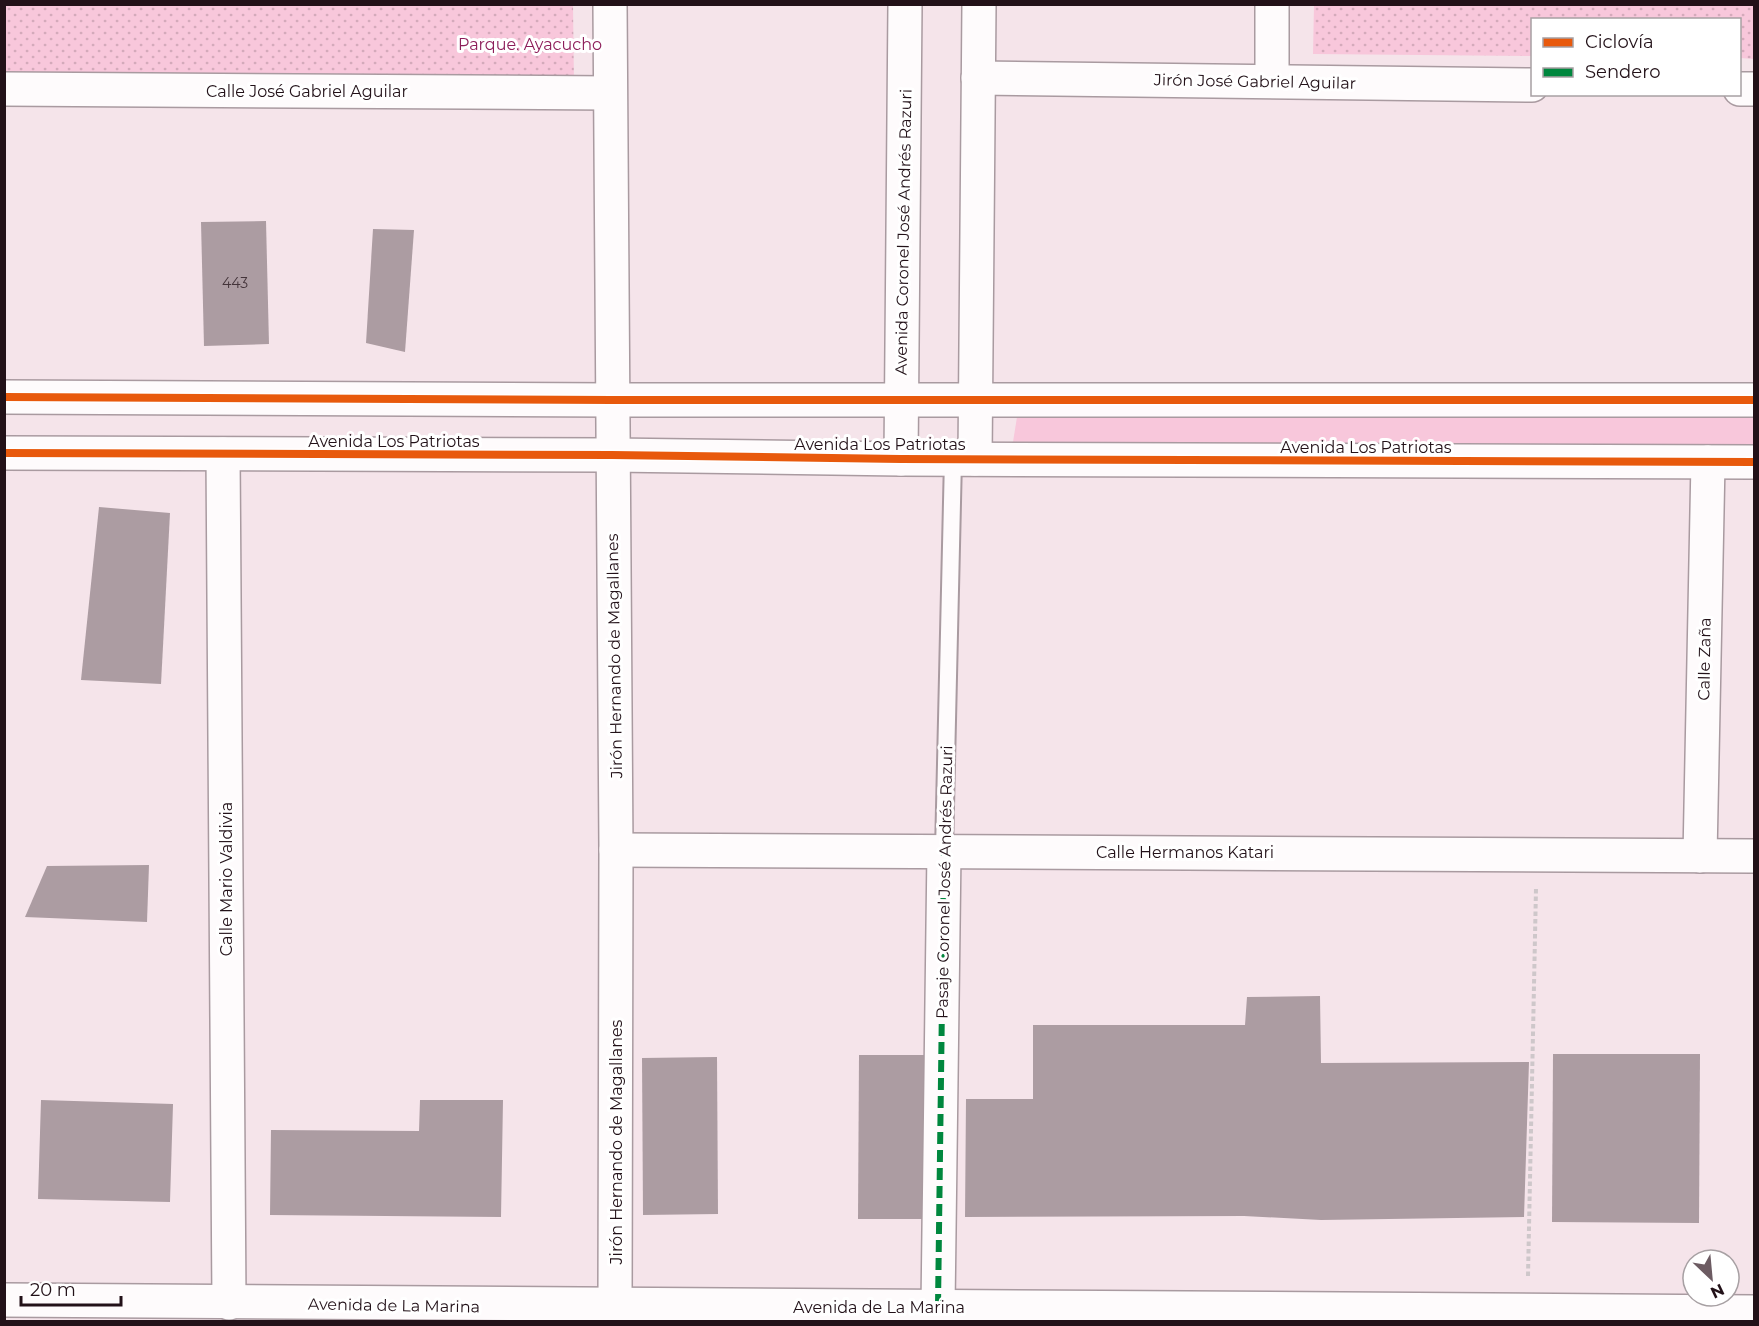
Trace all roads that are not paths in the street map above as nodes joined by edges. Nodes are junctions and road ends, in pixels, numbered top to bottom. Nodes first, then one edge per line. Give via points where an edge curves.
1 (610, 4) edge
2 (905, 4) edge
3 (979, 4) edge
4 (1272, 4) edge
5 (978, 78) junction
6 (1272, 81) junction
7 (1531, 86) edge
8 (4, 89) edge
9 (610, 93) junction
10 (4, 397) edge
11 (901, 399) junction
12 (975, 399) junction
13 (612, 400) junction
14 (1755, 400) edge
15 (4, 453) edge
16 (223, 454) junction
17 (612, 455) junction
18 (901, 459) junction
19 (964, 459) junction
20 (1708, 462) junction
21 (1755, 462) edge
22 (616, 850) junction
23 (944, 851) junction
24 (1700, 856) junction
25 (1755, 856) edge
26 (4, 1300) edge
27 (229, 1303) junction
28 (938, 1306) junction
29 (615, 1307) junction
30 (1755, 1312) edge
31 (1015, 1314) edge
32 (1466, 1316) edge

1 - 9 street, Jirón Hernando de Magallanes
2 - 11 street, Avenida Coronel José Andrés Razuri
3 - 5 street
4 - 6 street
5 - 6 street, Jirón José Gabriel Aguilar
5 - 12 street
6 - 7 street, Jirón José Gabriel Aguilar
8 - 9 street, Calle José Gabriel Aguilar
9 - 13 street, Jirón Hernando de Magallanes
10 - 13 street
11 - 12 street
11 - 13 street
11 - 18 street, Avenida Coronel José Andrés Razuri
12 - 14 street
12 - 19 street
13 - 17 street, Jirón Hernando de Magallanes
15 - 16 street, Avenida Los Patriotas
16 - 17 street, Avenida Los Patriotas
16 - 27 street, Calle Mario Valdivia
17 - 18 street, Avenida Los Patriotas
17 - 22 street, Jirón Hernando de Magallanes
18 - 19 street, Avenida Los Patriotas
19 - 20 street, Avenida Los Patriotas
19 - 23 lane, Pasaje Coronel José Andrés Razuri
20 - 21 street, Avenida Los Patriotas
20 - 24 street, Calle Zaña
22 - 23 street, Calle Hermanos Katari
22 - 29 street, Jirón Hernando de Magallanes
23 - 24 street, Calle Hermanos Katari
23 - 28 street, Pasaje Coronel José Andrés Razuri
24 - 25 street, Calle Hermanos Katari
26 - 27 street, Avenida de La Marina
27 - 29 street, Avenida de La Marina
28 - 29 street, Avenida de La Marina
28 - 31 street, Avenida de La Marina
30 - 32 street, Avenida de La Marina via 1528,1310
31 - 32 street, Avenida de La Marina

